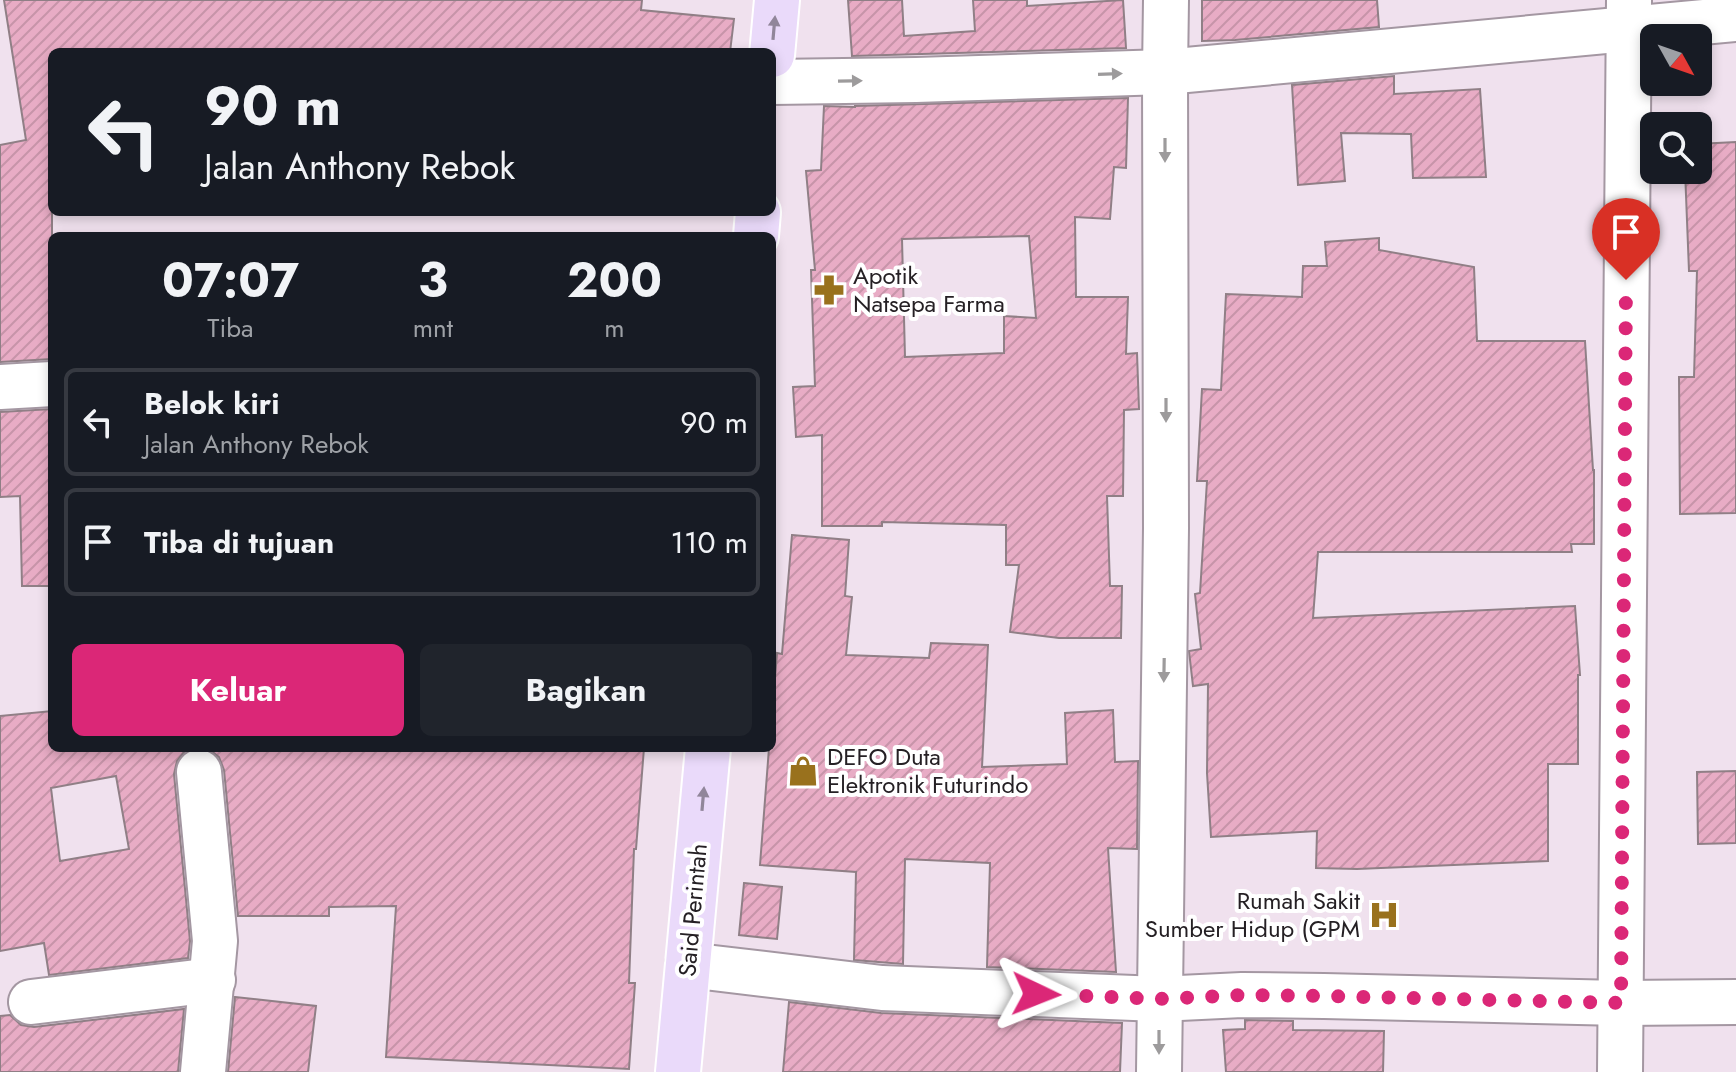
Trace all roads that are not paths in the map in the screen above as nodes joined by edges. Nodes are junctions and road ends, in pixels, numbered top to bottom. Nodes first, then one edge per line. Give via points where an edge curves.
1 (777, 0) edge
2 (1166, 0) edge
3 (1629, 14) edge
4 (1736, 19) edge
5 (773, 48) edge
6 (1165, 72) junction
7 (776, 82) edge
8 (48, 384) edge
9 (0, 387) edge
10 (708, 752) edge
11 (199, 772) dead end
12 (688, 965) junction
13 (213, 980) junction
14 (1159, 999) junction
15 (31, 1002) dead end
16 (1736, 1002) edge
17 (1621, 1003) junction
18 (203, 1072) edge
19 (678, 1072) edge
20 (1159, 1072) edge
21 (1620, 1072) edge

5 -> 1 main road
2 - 6 street
3 - 4 street
3 - 6 street
3 - 17 street
7 -> 6 street
6 -> 14 street
8 - 9 street
12 -> 10 main road, Said Perintah
11 - 13 street via 215,941
12 - 14 street via 882,988
12 - 19 main road, Said Perintah
13 - 15 street
13 - 18 street
14 - 17 street via 1310,995
14 -> 20 street
16 - 17 street
17 - 21 street

